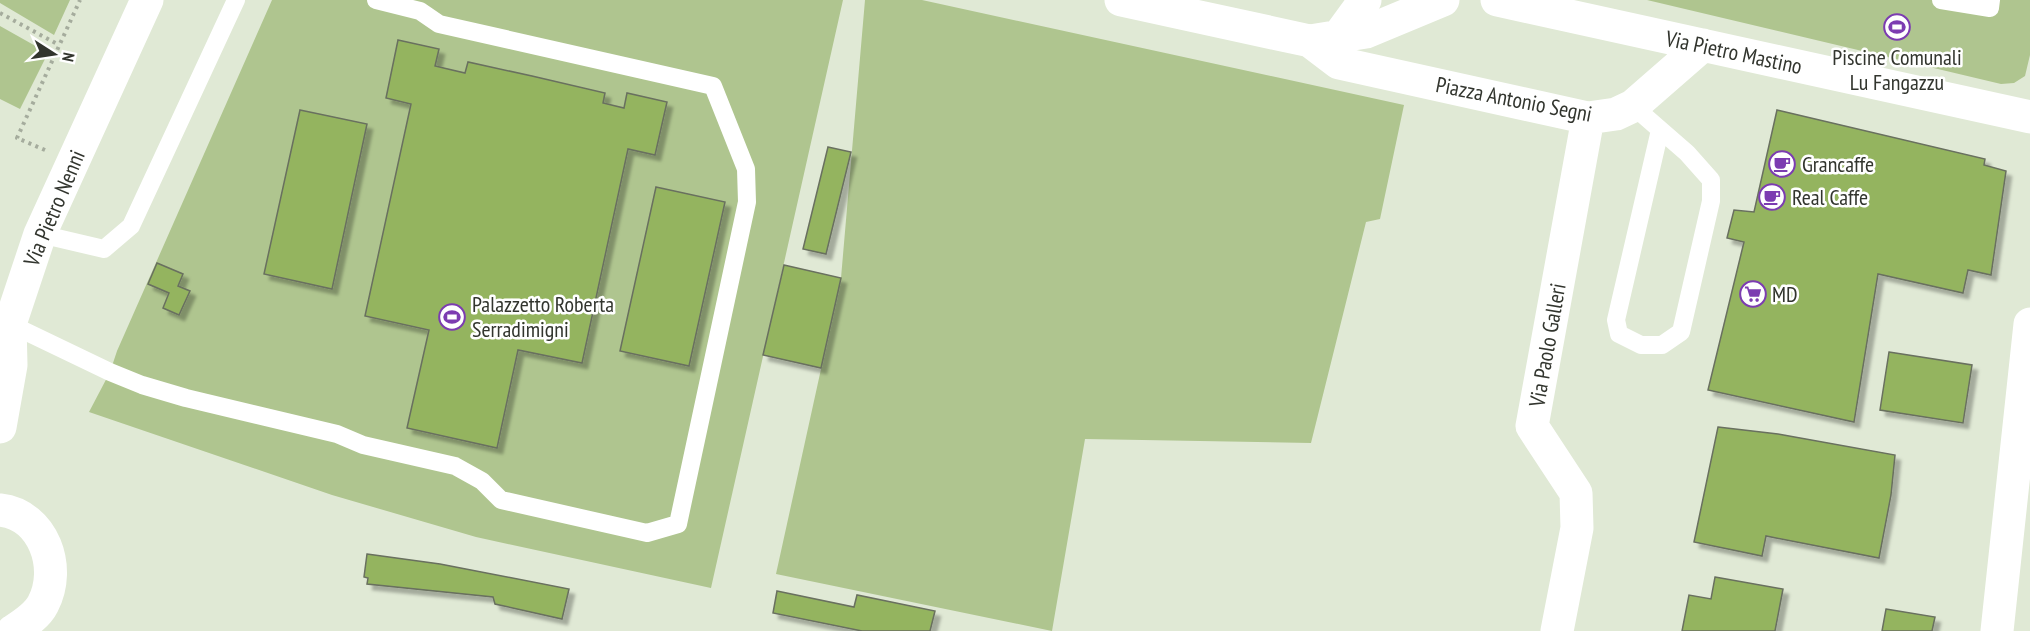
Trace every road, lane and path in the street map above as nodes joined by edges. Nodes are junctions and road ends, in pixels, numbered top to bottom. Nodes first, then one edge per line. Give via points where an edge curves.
1 (80, 0) edge
2 (147, 0) edge
3 (236, 0) edge
4 (375, 0) edge
5 (1121, 0) edge
6 (1365, 0) edge
7 (1443, 0) edge
8 (1497, 0) edge
9 (1941, 0) edge
10 (1991, 0) edge
11 (1546, 5) edge
12 (0, 13) edge
13 (1324, 39) junction
14 (58, 45) junction
15 (1703, 45) junction
16 (1633, 106) junction
17 (2030, 117) edge
18 (1588, 118) junction
19 (1660, 130) junction
20 (73, 162) junction
21 (40, 234) junction
22 (10, 324) junction
23 (2030, 324) edge
24 (3, 391) edge
25 (0, 428) edge
26 (0, 510) edge
27 (12, 631) edge
28 (1557, 631) edge
29 (1997, 631) edge

1 - 14 path
2 - 20 street, Via Pietro Nenni
3 - 21 lane via 131,226 104,249
4 - 22 lane via 420,11 439,24 713,86 746,169 747,202 678,524 647,534 501,500 482,481 454,466 142,385
5 - 13 street, Piazza Antonio Segni
6 - 13 street
7 - 13 street, Piazza Antonio Segni via 1366,32
8 - 11 street
9 - 10 lane via 1990,8
11 - 15 street, Via Pietro Mastino
12 - 14 path
13 - 18 street, Piazza Antonio Segni via 1339,63
14 - 20 path via 17,138
15 - 16 street, Piazza Antonio Segni
15 - 17 street, Via Pietro Mastino
16 - 18 street, Piazza Antonio Segni via 1616,114
16 - 19 lane
18 - 28 street, Via Paolo Galleri via 1533,426 1576,493 1577,528
19 - 19 lane via 1711,180 1711,201 1681,332 1662,345 1641,345 1619,334 1616,320
20 - 21 street, Via Pietro Nenni
21 - 22 street, Via Pietro Nenni
22 - 24 street, Via Pietro Nenni via 11,365
23 - 29 street
24 - 25 street, Via Pietro Nenni
26 - 27 street via 23,519 37,531 47,548 51,567 50,587 42,606

